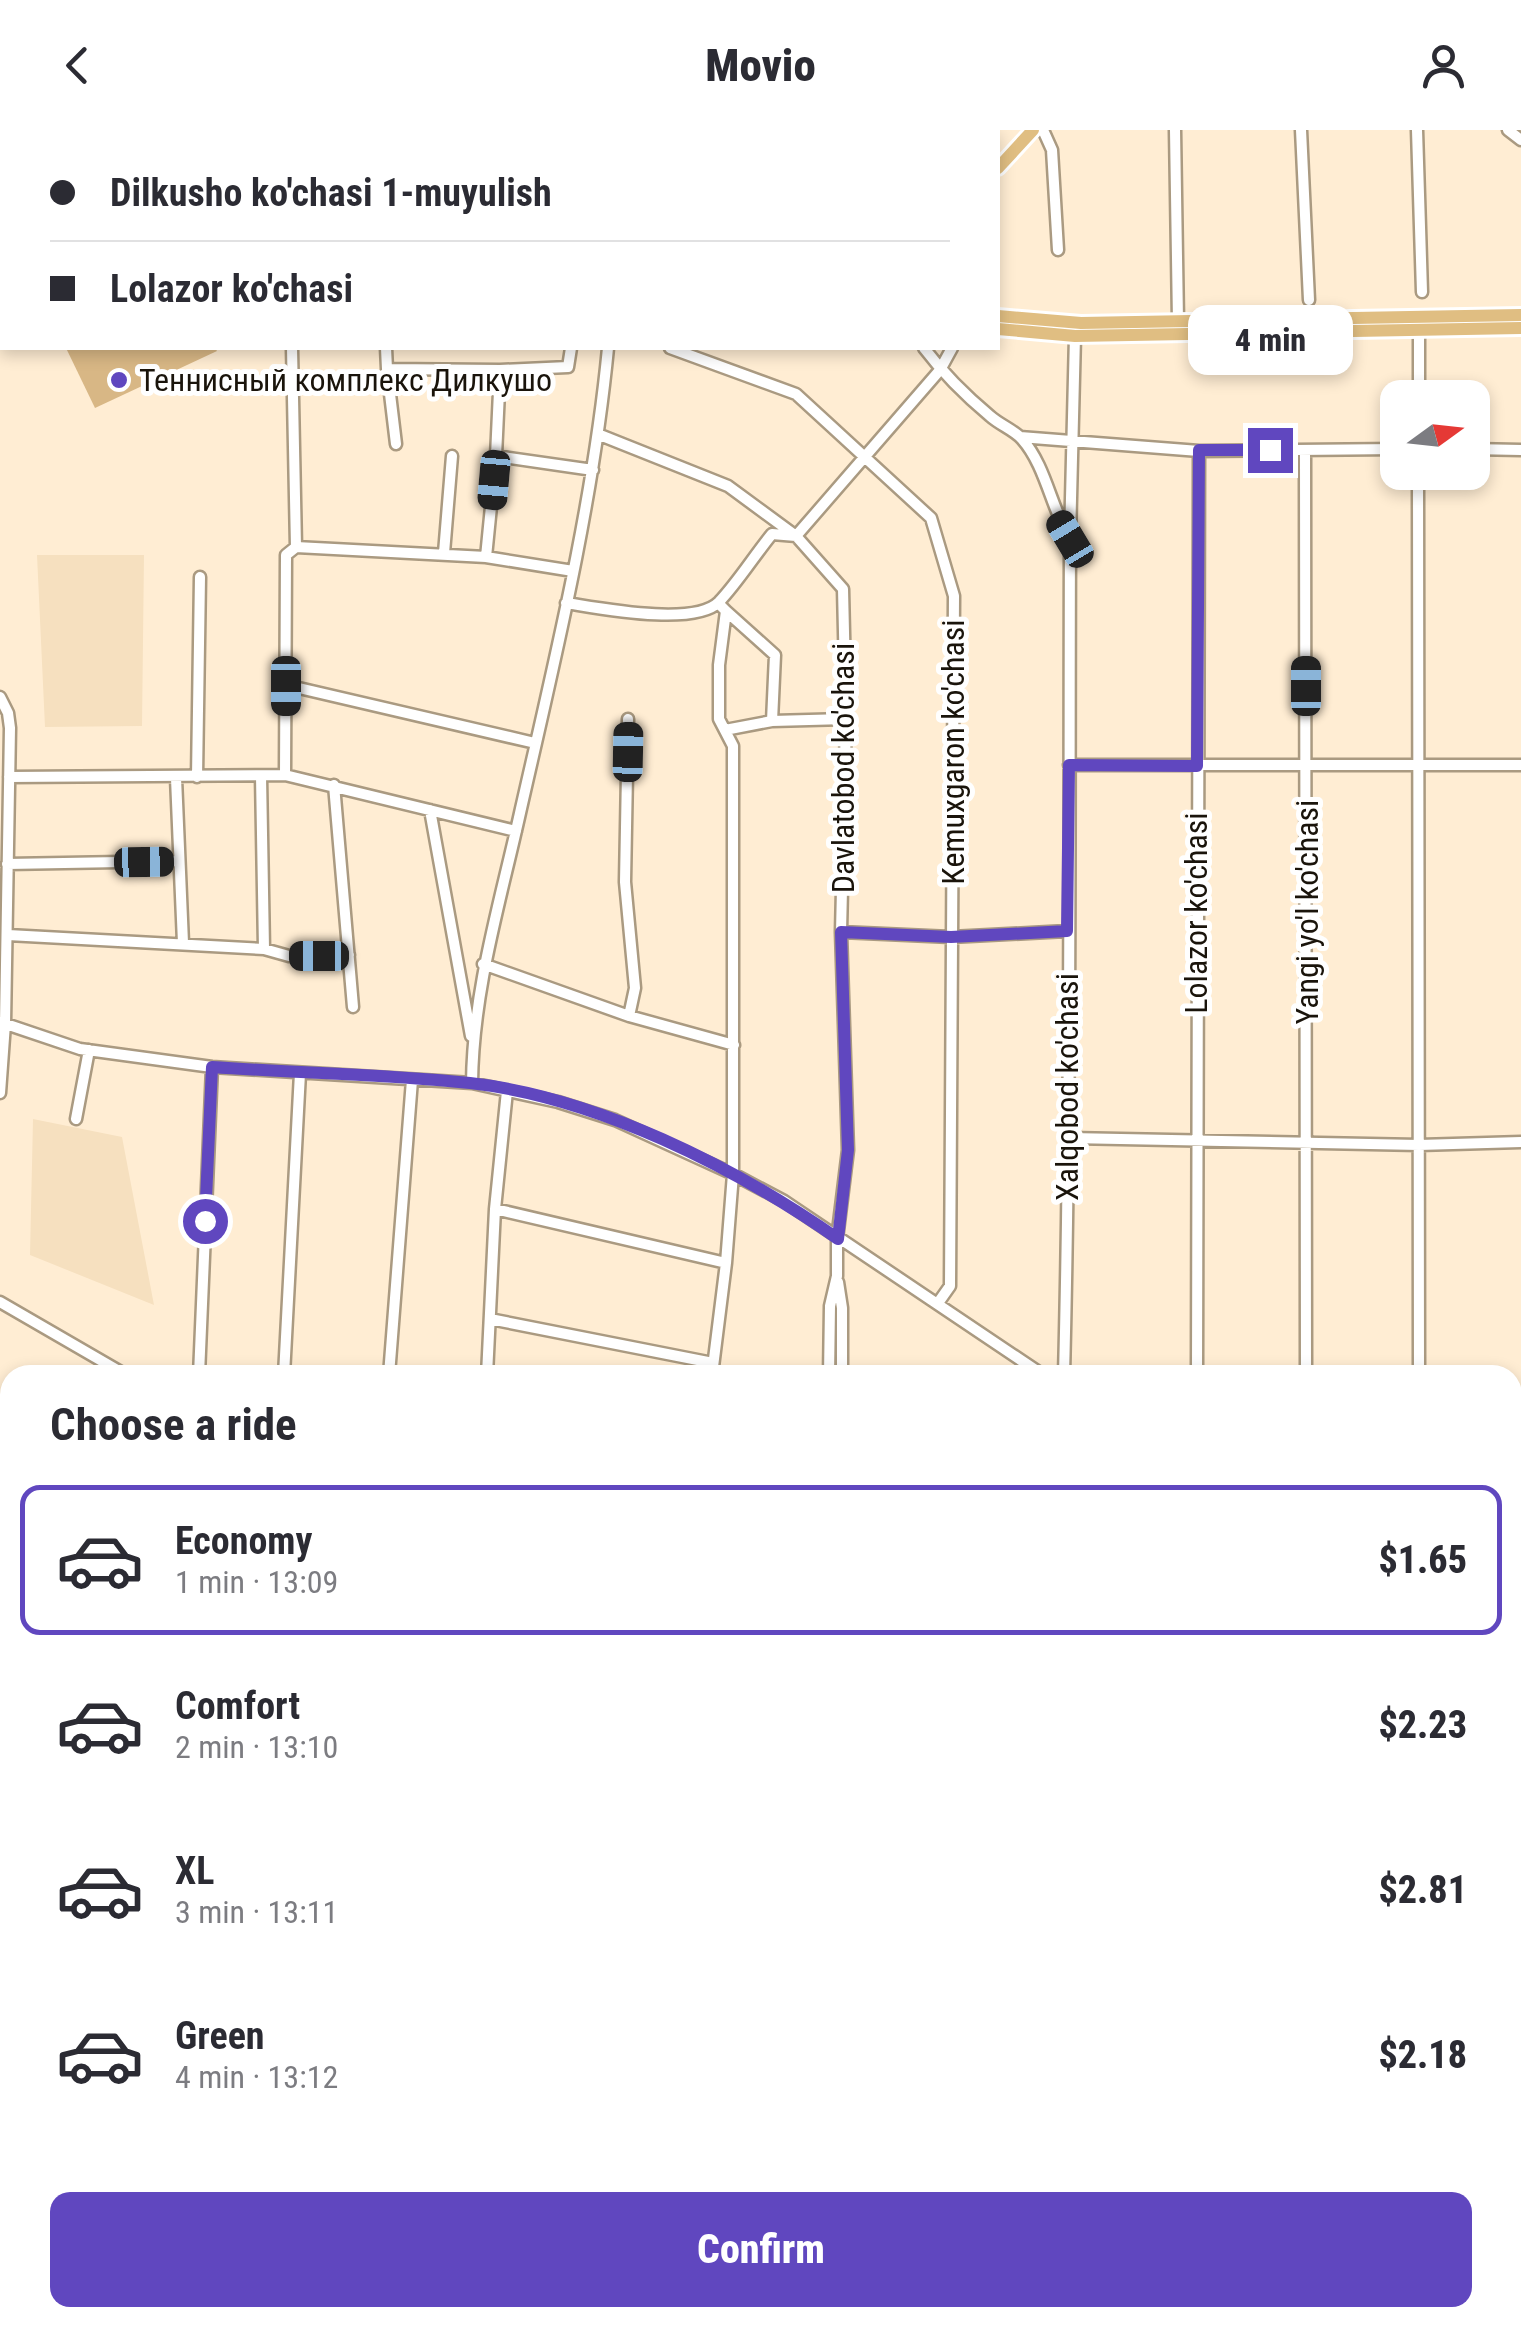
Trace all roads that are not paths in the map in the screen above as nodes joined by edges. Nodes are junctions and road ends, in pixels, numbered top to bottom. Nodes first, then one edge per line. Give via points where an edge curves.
1 (1033, 130) edge
2 (1043, 130) edge
3 (1175, 130) edge
4 (1301, 130) edge
5 (1417, 130) edge
6 (1508, 130) edge
7 (1521, 140) edge
8 (1000, 166) edge
9 (1058, 250) dead end
10 (1422, 292) dead end
11 (1309, 300) dead end
12 (1521, 315) edge
13 (1000, 316) edge
14 (1178, 321) junction
15 (1419, 328) junction
16 (1521, 328) edge
17 (1000, 329) edge
18 (1075, 336) junction
19 (292, 350) edge
20 (386, 350) edge
21 (571, 350) edge
22 (608, 350) edge
23 (675, 350) edge
24 (925, 350) edge
25 (951, 350) edge
26 (387, 368) junction
27 (500, 370) junction
28 (940, 370) junction
29 (1419, 380) edge
30 (600, 435) junction
31 (1020, 436) junction
32 (1074, 441) junction
33 (396, 444) dead end
34 (1380, 449) edge
35 (1490, 449) edge
36 (1199, 450) junction
37 (1305, 450) junction
38 (1521, 450) edge
39 (864, 455) junction
40 (452, 456) dead end
41 (496, 456) junction
42 (593, 470) junction
43 (1418, 490) edge
44 (796, 536) junction
45 (1070, 539) junction
46 (296, 547) junction
47 (444, 554) junction
48 (486, 557) junction
49 (573, 571) junction
50 (200, 578) dead end
51 (566, 604) junction
52 (722, 607) junction
53 (286, 686) junction
54 (0, 697) edge
55 (846, 719) junction
56 (628, 720) dead end
57 (772, 721) junction
58 (725, 730) junction
59 (535, 743) junction
60 (1069, 765) junction
61 (1307, 765) junction
62 (1521, 765) edge
63 (1197, 766) junction
64 (1418, 766) junction
65 (285, 775) junction
66 (261, 776) junction
67 (9, 777) junction
68 (176, 778) junction
69 (197, 778) junction
70 (334, 786) junction
71 (430, 810) junction
72 (516, 831) junction
73 (178, 861) junction
74 (8, 864) junction
75 (1067, 931) junction
76 (841, 932) junction
77 (8, 935) junction
78 (951, 937) junction
79 (183, 943) junction
80 (264, 949) junction
81 (349, 955) junction
82 (483, 964) junction
83 (353, 1007) dead end
84 (630, 1016) junction
85 (3, 1023) edge
86 (734, 1045) junction
87 (472, 1046) junction
88 (89, 1050) junction
89 (212, 1067) junction
90 (300, 1073) junction
91 (412, 1080) junction
92 (472, 1083) junction
93 (507, 1091) junction
94 (0, 1093) edge
95 (76, 1119) dead end
96 (1070, 1138) junction
97 (1196, 1140) junction
98 (1306, 1142) junction
99 (1521, 1142) edge
100 (1419, 1145) junction
101 (733, 1174) junction
102 (495, 1209) junction
103 (838, 1239) junction
104 (726, 1263) junction
105 (837, 1276) junction
106 (0, 1302) edge
107 (938, 1303) junction
108 (490, 1318) junction
109 (109, 1365) edge
110 (198, 1365) edge
111 (285, 1365) edge
112 (389, 1365) edge
113 (488, 1365) edge
114 (696, 1365) edge
115 (713, 1365) edge
116 (829, 1365) edge
117 (842, 1365) edge
118 (1028, 1365) edge
119 (1064, 1365) edge
120 (1197, 1365) edge
121 (1306, 1365) edge
122 (1419, 1365) edge

1 - 8 main road
2 - 9 street via 1052,150
3 - 14 street
4 - 11 street
5 - 10 street
6 - 7 street
12 - 14 main road
13 - 14 main road
15 - 16 main road
15 - 18 main road
15 - 29 street
17 - 18 main road
18 - 32 street
19 - 46 street
20 - 26 street
21 - 27 street via 568,367
22 - 30 street
23 - 39 street, Kemuxgaron ko'chasi via 796,394
24 - 28 street, Xalqobod ko'chasi
25 - 28 street
26 - 27 street
26 - 33 street
27 - 41 street
28 - 31 street, Xalqobod ko'chasi
28 - 39 street
30 - 42 street
30 - 44 street, Davlatobod ko'chasi via 728,486
31 - 32 street
31 - 45 street, Xalqobod ko'chasi
32 - 36 street
32 - 45 street
34 - 37 street
35 - 38 street
36 - 37 street
36 - 63 street, Lolazor ko'chasi
37 - 61 street, Yangi yo'l ko'chasi
39 - 44 street
39 - 78 street, Kemuxgaron ko'chasi via 931,518 954,596
40 - 47 street
41 - 42 street
41 - 48 street
42 - 49 street
43 - 64 street
44 - 52 street via 772,534
44 - 55 street, Davlatobod ko'chasi via 842,588
45 - 60 street, Xalqobod ko'chasi
46 - 47 street
46 - 53 street via 286,555
47 - 48 street
48 - 49 street
49 - 51 street
50 - 69 street
51 - 52 street via 684,615
51 - 59 street
52 - 57 street via 774,655
52 - 58 street via 719,719
53 - 59 street
53 - 65 street
54 - 67 street via 10,720
55 - 57 street
55 - 76 street, Davlatobod ko'chasi
56 - 84 street via 625,882 635,988
57 - 58 street
58 - 86 street via 734,746
59 - 72 street
60 - 63 street
60 - 75 street, Xalqobod ko'chasi
61 - 63 street
61 - 64 street
61 - 98 street, Yangi yo'l ko'chasi
62 - 64 street
63 - 97 street, Lolazor ko'chasi
64 - 100 street
65 - 66 street
65 - 70 street
66 - 69 street
66 - 80 street
67 - 68 street
67 - 74 street
68 - 69 street
68 - 73 street
70 - 71 street
70 - 81 street
71 - 72 street
71 - 87 street
72 - 82 street
73 - 74 street
73 - 79 street
74 - 77 street
75 - 78 street
75 - 96 street, Xalqobod ko'chasi
76 - 78 street
76 - 103 street, Davlatobod ko'chasi via 848,1150
77 - 79 street
77 - 85 street
78 - 107 street, Kemuxgaron ko'chasi via 950,1286
79 - 80 street
80 - 81 street via 289,956
81 - 83 street
82 - 84 street
82 - 87 street
84 - 86 street
85 - 88 street
85 - 94 street
86 - 101 street
87 - 92 street
88 - 89 street
88 - 95 street
89 - 90 street
89 - 110 street
90 - 91 street
90 - 111 street
91 - 92 street
91 - 112 street
92 - 93 street
93 - 101 street via 615,1120
93 - 102 street
96 - 97 street
96 - 119 street, Xalqobod ko'chasi
97 - 98 street
97 - 120 street, Lolazor ko'chasi
98 - 100 street
98 - 121 street, Yangi yo'l ko'chasi
99 - 100 street
100 - 122 street
101 - 103 street
101 - 104 street
102 - 104 street
102 - 108 street
103 - 105 street, Davlatobod ko'chasi
103 - 107 street
104 - 115 street
105 - 116 street
105 - 117 street
106 - 109 street
107 - 118 street
108 - 113 street
108 - 114 street

